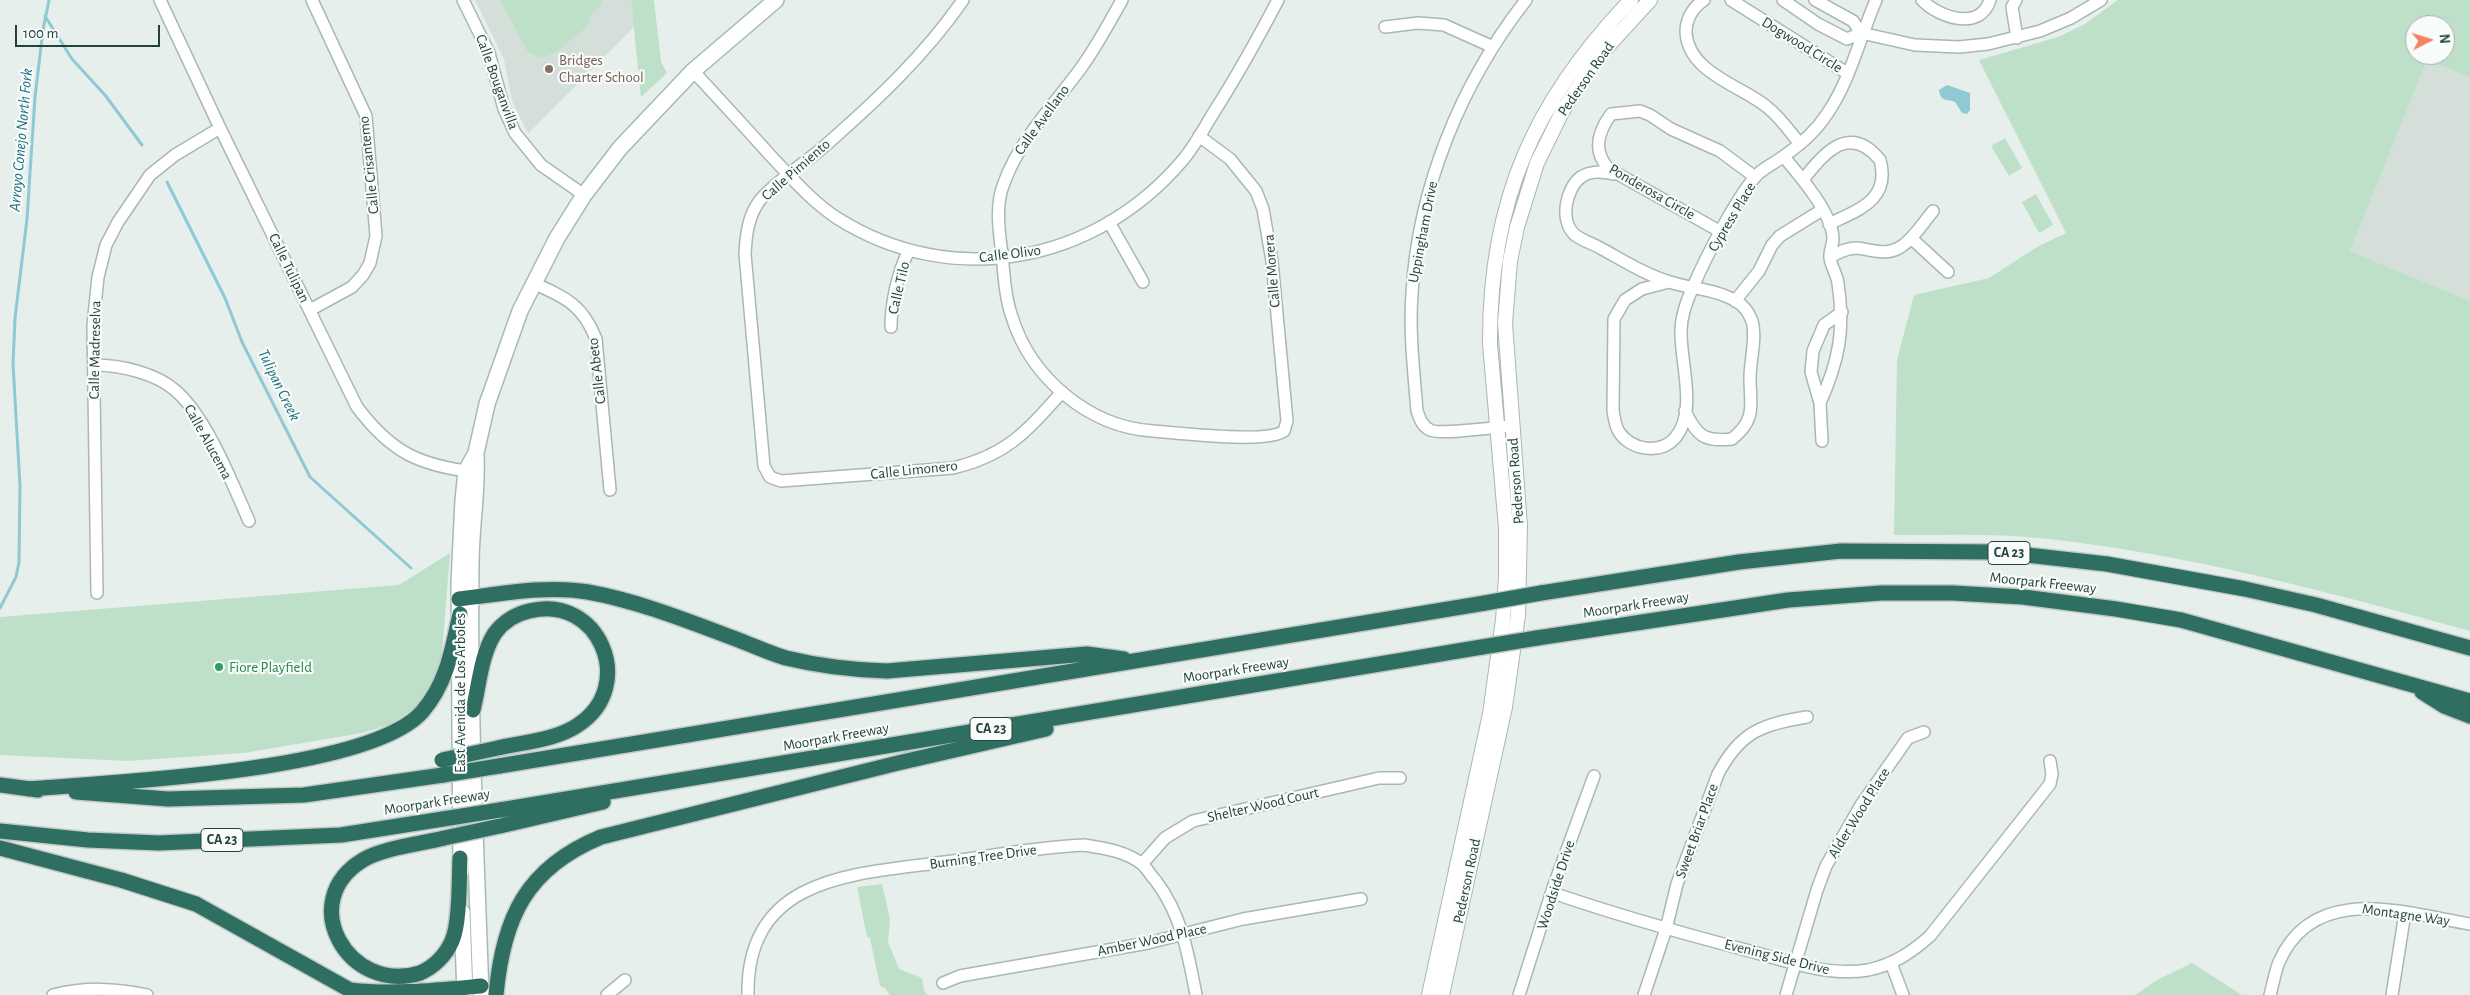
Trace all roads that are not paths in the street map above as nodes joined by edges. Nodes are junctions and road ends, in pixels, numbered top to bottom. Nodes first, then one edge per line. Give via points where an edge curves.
1 (160, 0) edge
2 (312, 0) edge
3 (463, 0) edge
4 (963, 0) edge
5 (1122, 0) edge
6 (1278, 0) edge
7 (1526, 0) edge
8 (1631, 0) edge
9 (1650, 0) edge
10 (1704, 0) edge
11 (1731, 0) edge
12 (1783, 0) edge
13 (1815, 0) edge
14 (1876, 0) edge
15 (1922, 0) edge
16 (1990, 0) edge
17 (2016, 0) edge
18 (2101, 0) edge
19 (770, 2) edge
20 (1385, 27) dead end
21 (1862, 33) junction
22 (2017, 38) junction
23 (1493, 47) junction
24 (693, 70) junction
25 (1847, 73) junction
26 (220, 128) junction
27 (1199, 136) junction
28 (1800, 144) junction
29 (1784, 157) junction
30 (1614, 174) junction
31 (789, 175) junction
32 (1755, 177) junction
33 (1803, 180) junction
34 (584, 195) junction
35 (1822, 210) junction
36 (1933, 211) dead end
37 (1109, 222) junction
38 (1829, 224) junction
39 (1722, 232) junction
40 (1912, 238) junction
41 (909, 250) junction
42 (1830, 257) junction
43 (1002, 258) junction
44 (1948, 272) dead end
45 (534, 282) junction
46 (1143, 282) dead end
47 (1669, 282) junction
48 (1692, 288) junction
49 (1735, 300) junction
50 (310, 310) junction
51 (1842, 312) junction
52 (891, 327) dead end
53 (94, 364) junction
54 (1062, 392) junction
55 (1820, 403) junction
56 (1685, 411) junction
57 (1512, 426) junction
58 (1497, 427) junction
59 (1284, 431) joint
60 (1822, 441) dead end
61 (472, 472) junction
62 (770, 477) joint
63 (610, 490) dead end
64 (249, 521) dead end
65 (97, 593) dead end
66 (465, 598) junction
67 (460, 614) junction
68 (2470, 648) edge
69 (1143, 661) junction
70 (2406, 682) junction
71 (1211, 692) junction
72 (2470, 701) edge
73 (473, 710) junction
74 (2470, 716) edge
75 (1807, 718) dead end
76 (1924, 732) dead end
77 (2050, 761) dead end
78 (726, 773) junction
79 (1594, 776) dead end
80 (1400, 778) dead end
81 (403, 780) junction
82 (0, 785) edge
83 (28, 789) junction
84 (0, 831) edge
85 (0, 848) edge
86 (460, 858) junction
87 (1142, 864) junction
88 (1553, 893) junction
89 (1361, 899) dead end
90 (2405, 913) junction
91 (2470, 924) edge
92 (1666, 929) junction
93 (1184, 934) junction
94 (1797, 963) junction
95 (1892, 963) junction
96 (625, 980) dead end
97 (943, 983) dead end
98 (464, 991) edge
99 (481, 991) edge
100 (53, 995) edge
101 (147, 995) edge
102 (496, 995) edge
103 (607, 995) edge
104 (748, 995) edge
105 (1196, 995) edge
106 (1429, 995) edge
107 (1442, 995) edge
108 (1519, 995) edge
109 (1644, 995) edge
110 (1786, 995) edge
111 (1904, 995) edge
112 (2270, 995) edge
113 (2392, 995) edge

1 - 26 street, Calle Tulipan
2 - 50 street, Calle Crisantemo via 366,116 376,236 363,275 352,287
3 - 34 street, Calle Bouganvilla via 489,53 504,109 515,133 541,166
4 - 31 street, Calle Pimiento via 903,74
5 - 43 street, Calle Avellano via 1082,66 1017,152 1002,186
6 - 27 street, Calle Olivo
7 - 23 street, Uppingham Drive
8 - 58 street, Pederson Road via 1583,53 1550,102 1524,156 1507,204 1497,251 1490,313
9 - 57 street, Pederson Road via 1584,76 1549,137 1528,185 1506,294
10 - 28 street via 1693,10 1686,26 1692,51 1718,78 1768,107
11 - 25 street, Dogwood Circle
12 - 21 street via 1847,39
13 - 21 street via 1853,21
14 - 21 street, Cypress Place
15 - 16 street via 1942,16 1960,19 1978,16
17 - 22 street via 2012,7
18 - 22 street via 2070,18
19 - 24 main road, East Avenida de Los Arboles
20 - 23 street via 1418,23 1444,25
21 - 22 street via 1915,45 1959,47
21 - 25 street, Cypress Place
23 - 58 street, Uppingham Drive via 1461,107 1436,170 1418,245 1411,315 1417,411 1422,424 1430,431 1443,433
24 - 31 street, Calle Olivo
24 - 34 main road, East Avenida de Los Arboles via 620,148
25 - 28 street, Cypress Place via 1826,115
26 - 50 street, Calle Tulipan
26 - 53 street, Calle Madreselva via 150,175 111,234 94,303
27 - 37 street, Calle Olivo via 1182,161 1161,182
27 - 59 street, Calle Morera via 1230,159 1256,191 1263,209 1272,261 1287,421
28 - 29 street, Cypress Place
29 - 32 street, Cypress Place
29 - 33 street
30 - 32 street, Ponderosa Circle via 1598,150 1603,125 1611,114 1640,111 1720,151
30 - 39 street, Ponderosa Circle
30 - 47 street via 1591,173 1571,188 1566,204 1568,222 1574,234
31 - 41 street, Calle Olivo via 838,218 867,234
31 - 62 street, Calle Pimiento via 760,202 750,218 746,233 762,457
32 - 39 street, Cypress Place
33 - 35 street
33 - 38 street via 1818,160 1840,144 1855,142 1866,146 1880,160 1882,184 1872,200
34 - 45 main road, East Avenida de Los Arboles via 556,238
35 - 38 street
35 - 49 street via 1780,236 1759,271
36 - 40 street
37 - 43 street, Calle Olivo via 1057,247
37 - 46 street
38 - 42 street via 1833,238
39 - 48 street, Cypress Place
40 - 42 street via 1895,250 1879,252 1856,248
40 - 44 street
41 - 43 street, Calle Olivo via 954,258
41 - 52 street, Calle Tilo via 891,310
42 - 51 street
43 - 54 street, Calle Avellano via 1012,317 1022,342 1034,362
45 - 61 main road, East Avenida de Los Arboles via 495,381
45 - 63 street, Calle Abeto via 578,306 596,340
47 - 48 street
47 - 56 street via 1642,289 1625,300 1614,319 1613,410 1619,431 1626,440 1641,448 1667,444 1674,438
48 - 49 street
48 - 56 street, Cypress Place via 1681,331 1686,375
49 - 56 street via 1753,322 1749,422 1732,439 1710,439 1693,427
50 - 61 street, Calle Tulipan via 357,407 374,429 420,461
51 - 55 street via 1838,357
51 - 55 street via 1824,325 1813,351 1811,372
53 - 64 street, Calle Alucema via 110,365 157,379 181,396 213,445
53 - 65 street, Calle Madreselva
54 - 59 street, Calle Avellano via 1097,416 1146,431 1253,437 1270,437
54 - 62 street, Calle Limonero via 1024,433 1000,452 977,462 953,468 793,480
55 - 60 street
57 - 58 street, Uppingham Drive
57 - 107 street, Pederson Road via 1520,526 1518,615 1505,707
58 - 106 street, Pederson Road via 1506,553 1497,675
61 - 66 main road, East Avenida de Los Arboles via 472,536
66 - 67 main road, East Avenida de Los Arboles
66 - 69 highway via 548,590 586,592 616,598 785,657 866,670 887,671 1087,654
66 - 73 main road, East Avenida de Los Arboles
67 - 83 highway via 447,673 436,694 421,713 372,741 282,764
67 - 86 main road, East Avenida de Los Arboles
68 - 69 highway, Moorpark Freeway / CA 23, bridge via 2244,588 2107,564 2000,552 1841,551 1739,562 1541,593
69 - 81 highway, Moorpark Freeway / CA 23, bridge
70 - 71 highway, Moorpark Freeway / CA 23, bridge via 2181,620 2116,608 2023,597 1880,593 1788,600
70 - 72 highway, Moorpark Freeway / CA 23
70 - 74 highway via 2444,706
71 - 78 highway, Moorpark Freeway / CA 23
71 - 102 highway via 888,765 601,837 567,854 534,884 517,906 498,970
73 - 81 highway, bridge via 491,640 499,628 516,616 534,609 559,610 586,623 598,636 606,653 608,678 605,692 593,713 568,731 442,760
73 - 99 main road, East Avenida de Los Arboles
75 - 92 street, Sweet Briar Place via 1763,727 1744,739 1727,757 1677,884
76 - 94 street, Alder Wood Place via 1908,738 1841,837 1817,890
77 - 95 street, Evening Side Drive via 2050,784 2041,797 1930,936
78 - 84 highway, Moorpark Freeway / CA 23, bridge via 341,834 159,843
78 - 86 highway, bridge via 362,860 346,875 334,894 333,932 342,952 366,973 383,979 405,979 431,967 448,948 454,934
79 - 88 street, Woodside Drive
80 - 87 street, Shelter Wood Court via 1379,778 1193,821 1165,838
81 - 83 highway, Moorpark Freeway / CA 23 via 304,795 209,799
82 - 83 highway, Moorpark Freeway / CA 23
85 - 98 highway via 196,904 350,990 368,994
86 - 98 main road, East Avenida de Los Arboles
87 - 93 street, Burning Tree Drive via 1168,897
87 - 104 street, Burning Tree Drive via 1107,848 1077,845 880,871 820,883 794,896 770,920 759,937 748,976
88 - 92 street, Evening Side Drive
88 - 108 street, Woodside Drive
89 - 93 street, Amber Wood Place via 1243,919
90 - 91 street, Montagne Way
90 - 112 street, Montagne Way via 2369,907 2348,908 2324,915 2303,929 2289,944 2279,963
90 - 113 street
92 - 94 street, Evening Side Drive
92 - 109 street, Sweet Briar Place
93 - 97 street, Amber Wood Place via 960,976
93 - 105 street, Burning Tree Drive
94 - 95 street, Evening Side Drive via 1846,972
94 - 110 street, Alder Wood Place
95 - 111 street
96 - 103 street
98 - 99 highway
100 - 101 street via 95,988

